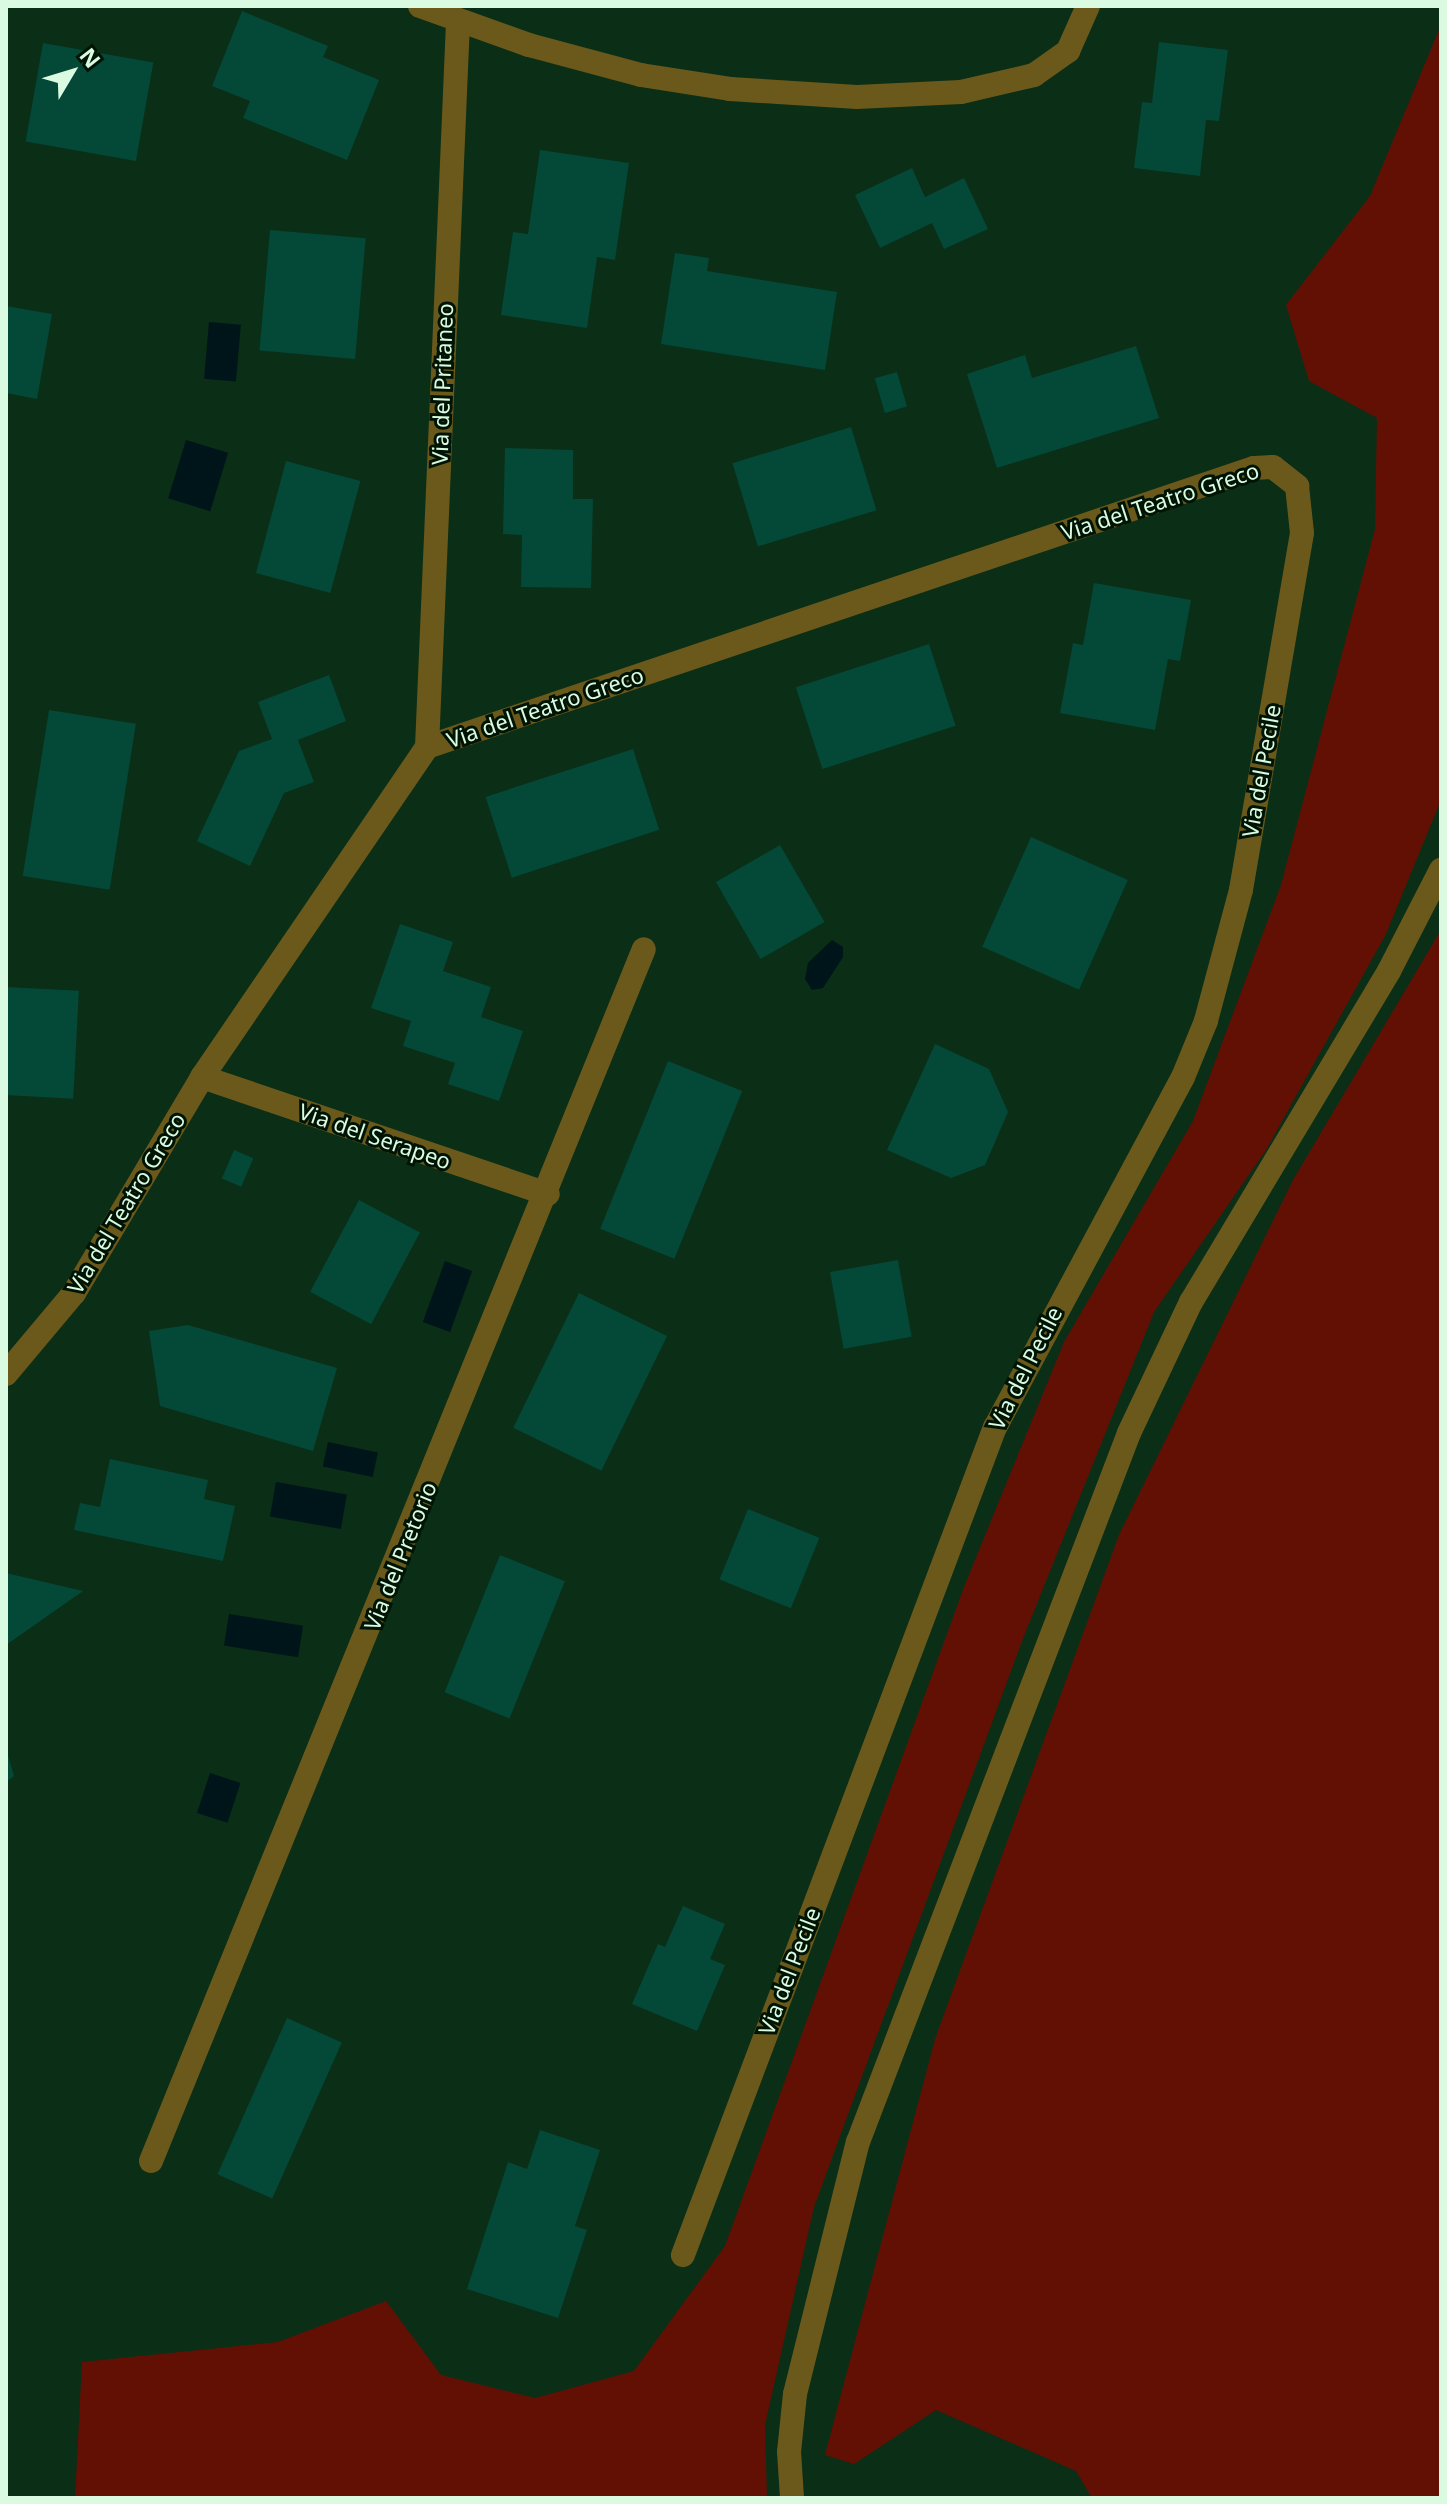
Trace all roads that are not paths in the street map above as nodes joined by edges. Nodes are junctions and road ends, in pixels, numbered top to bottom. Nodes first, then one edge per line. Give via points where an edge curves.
1 (420, 6) edge
2 (1088, 6) edge
3 (458, 21) junction
4 (1289, 476) joint
5 (427, 747) junction
6 (1441, 870) edge
7 (644, 949) dead end
8 (202, 1077) junction
9 (548, 1194) junction
10 (6, 1374) edge
11 (151, 2161) dead end
12 (683, 2255) dead end
13 (792, 2498) edge

1 - 3 street
2 - 3 street via 1068,51 1034,75 1001,86 928,95 819,96 688,84 565,56
3 - 5 street, Via del Pritaneo
4 - 5 street, Via del Teatro Greco via 1273,467 1242,471
4 - 12 street, Via del Pecile via 1301,499 1302,533 1241,890 1206,1021 1183,1077 995,1427
5 - 8 street, Via del Teatro Greco
6 - 13 street via 1396,959 1191,1302 1129,1433 858,2142 795,2394 789,2452
7 - 9 street, Via del Pretorio
8 - 9 street, Via del Serapeo
8 - 10 street, Via del Teatro Greco via 74,1293
9 - 11 street, Via del Pretorio

